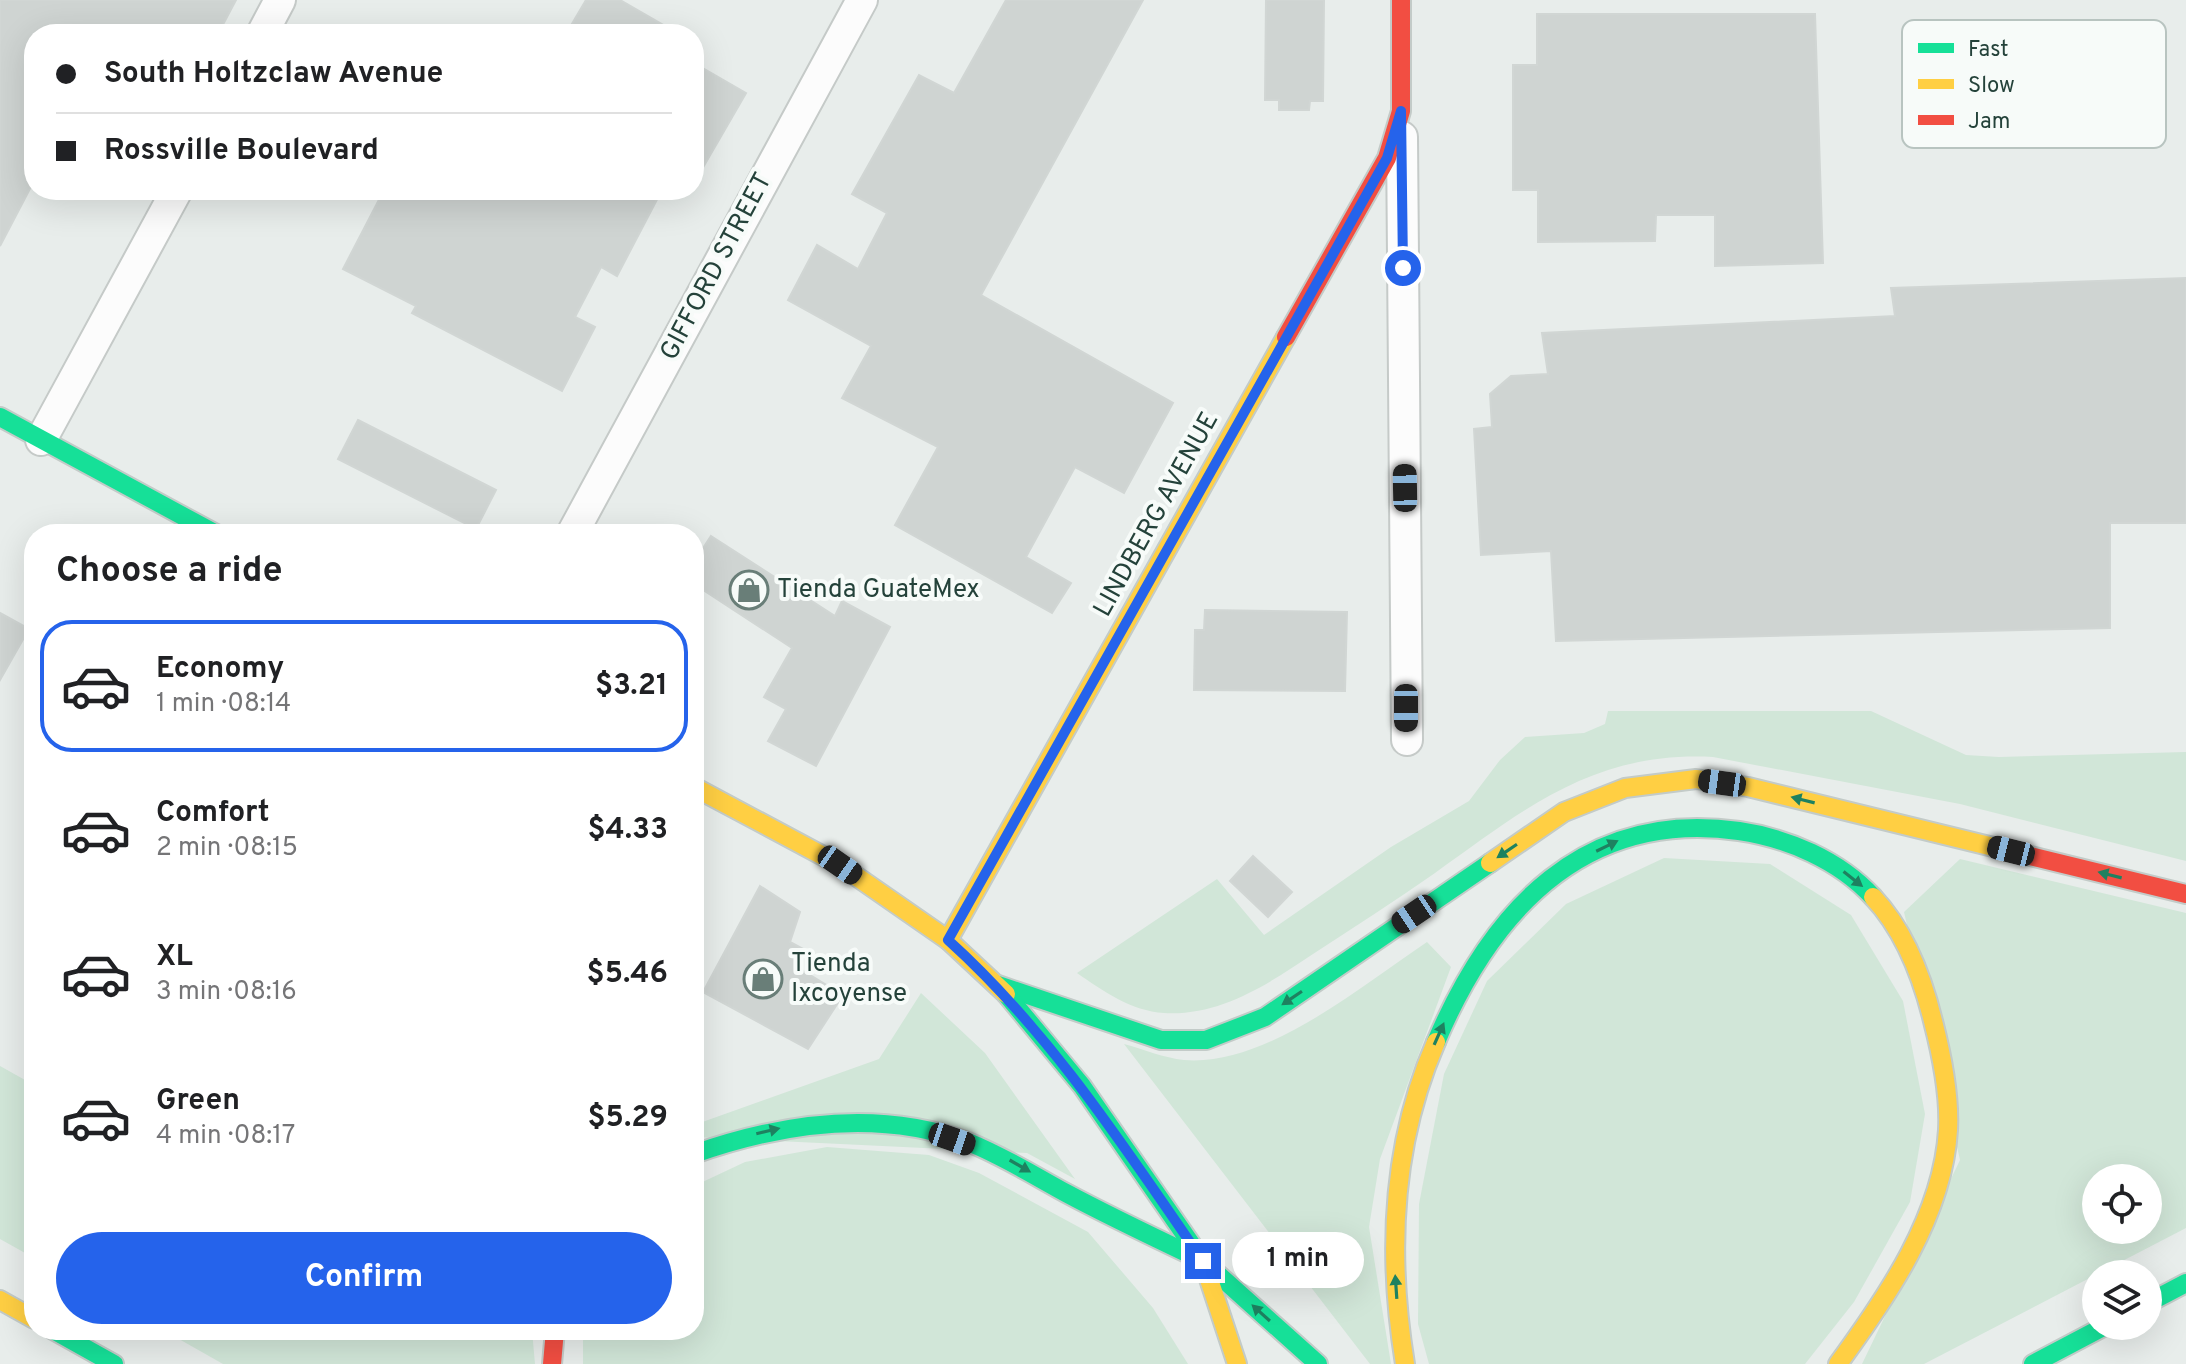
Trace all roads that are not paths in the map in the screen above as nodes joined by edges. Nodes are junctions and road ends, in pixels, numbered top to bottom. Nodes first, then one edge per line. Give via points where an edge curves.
1 (280, 0) edge
2 (862, 0) edge
3 (1401, 0) edge
4 (267, 24) edge
5 (1401, 111) junction
6 (172, 200) edge
7 (0, 417) edge
8 (41, 440) junction
9 (197, 524) edge
10 (577, 524) edge
11 (1407, 740) dead end
12 (704, 792) edge
13 (2186, 894) edge
14 (948, 940) junction
15 (998, 985) junction
16 (704, 1150) edge
17 (1203, 1261) junction
18 (2186, 1283) edge
19 (2162, 1296) edge
20 (0, 1300) edge
21 (24, 1313) edge
22 (2082, 1338) edge
23 (71, 1340) edge
24 (554, 1340) edge
25 (114, 1364) edge
26 (552, 1364) edge
27 (1237, 1364) edge
28 (1318, 1364) edge
29 (1405, 1364) edge
30 (1838, 1364) edge
31 (2033, 1364) edge

1 - 4 street
2 - 10 street, GIFFORD STREET
3 - 5 main road, LINDBERG AVENUE
5 - 11 street
5 - 14 main road, LINDBERG AVENUE via 1387,158
6 - 8 street
7 - 8 main road
8 - 9 main road
12 - 14 main road via 840,865
13 -> 15 main road via 1748,787 1696,779 1625,788 1564,812 1265,1017 1206,1040 1161,1040
14 - 15 main road
15 - 17 main road via 1082,1086
16 -> 17 main road via 792,1125 854,1121 928,1130 1001,1156
17 - 27 main road
28 -> 17 main road
18 - 19 main road
20 - 21 main road
22 - 31 main road
23 - 25 main road
24 - 26 main road
29 -> 30 main road via 1391,1223 1406,1118 1470,968 1513,912 1557,871 1618,840 1677,827 1749,831 1828,861 1868,892 1892,920 1930,1003 1949,1105 1946,1144 1908,1260

